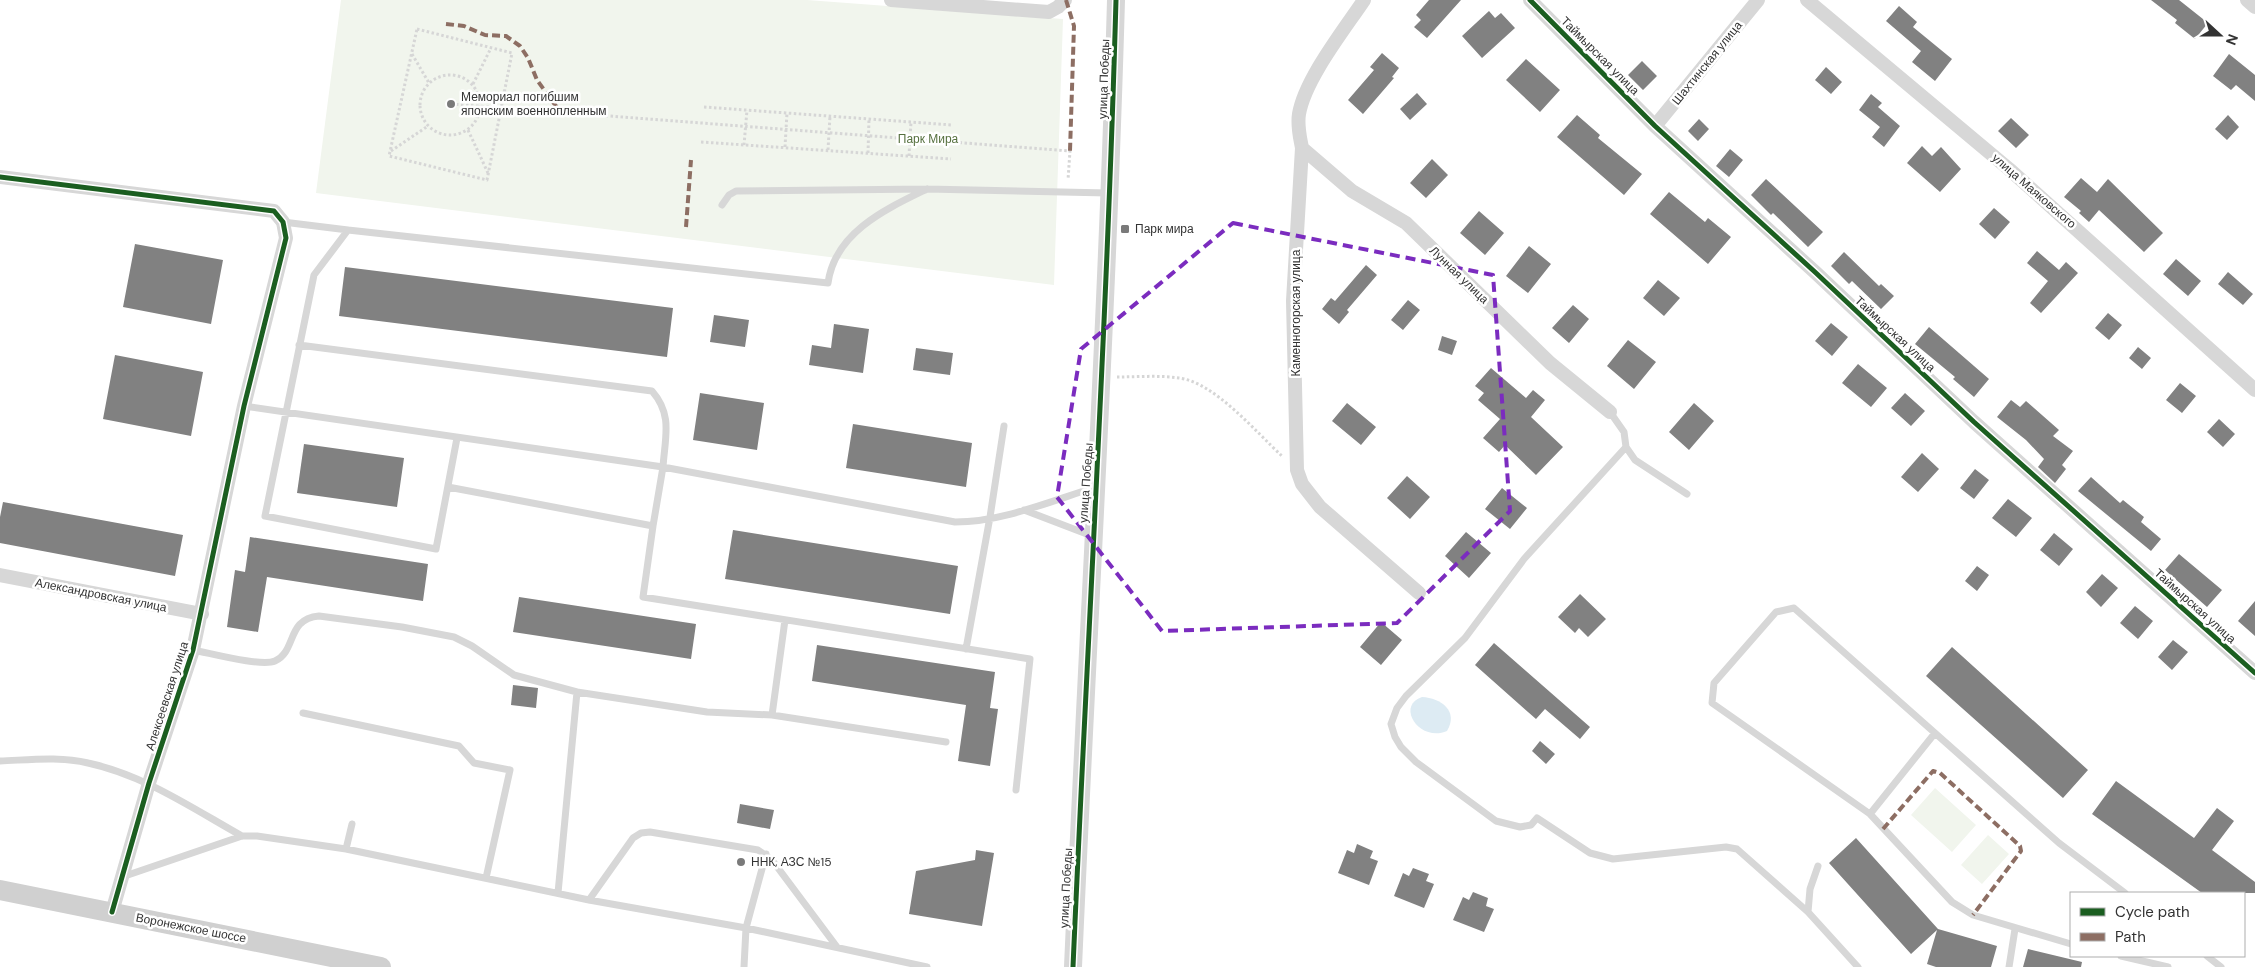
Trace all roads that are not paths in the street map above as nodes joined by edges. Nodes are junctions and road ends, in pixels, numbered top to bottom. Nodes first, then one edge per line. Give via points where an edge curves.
1 (891, 0) edge
2 (1065, 0) edge
3 (1116, 0) edge
4 (1364, 0) edge
5 (1530, 0) edge
6 (1758, 0) edge
7 (1807, 0) edge
8 (2247, 0) edge
9 (2255, 7) edge
10 (1655, 126) junction
11 (1302, 148) junction
12 (0, 177) edge
13 (927, 189) junction
14 (1111, 193) junction
15 (722, 205) dead end
16 (283, 222) junction
17 (348, 230) junction
18 (300, 345) junction
19 (2255, 390) edge
20 (244, 406) junction
21 (1610, 412) joint
22 (286, 413) junction
23 (1004, 426) dead end
24 (457, 438) junction
25 (1626, 447) junction
26 (663, 467) junction
27 (448, 487) junction
28 (1096, 487) junction
29 (1687, 494) dead end
30 (1024, 510) junction
31 (990, 517) junction
32 (653, 526) junction
33 (1092, 536) junction
34 (0, 576) edge
35 (1419, 593) dead end
36 (202, 614) junction
37 (785, 620) junction
38 (966, 649) junction
39 (194, 650) junction
40 (2255, 673) edge
41 (577, 692) junction
42 (303, 713) dead end
43 (772, 715) junction
44 (1935, 733) junction
45 (946, 742) dead end
46 (0, 761) edge
47 (148, 783) junction
48 (1016, 790) dead end
49 (1870, 814) junction
50 (352, 824) dead end
51 (242, 836) junction
52 (346, 849) junction
53 (766, 854) junction
54 (1818, 866) dead end
55 (120, 878) junction
56 (486, 878) junction
57 (0, 890) edge
58 (2124, 892) edge
59 (558, 893) junction
60 (589, 900) junction
61 (112, 912) junction
62 (1808, 912) junction
63 (746, 928) junction
64 (2016, 929) junction
65 (2070, 944) edge
66 (837, 947) junction
67 (2125, 957) edge
68 (2208, 957) edge
69 (381, 967) edge
70 (744, 967) edge
71 (927, 967) edge
72 (1073, 967) edge
73 (1858, 967) edge
74 (2009, 967) edge
75 (2168, 967) edge
76 (2221, 967) edge

1 - 2 street via 1048,12
3 - 14 street, улица Победы
4 - 11 street, Каменногорская улица via 1302,102 1298,127
5 - 10 street, Таймырская улица
6 - 10 street, Шахтинская улица
7 - 19 street, улица Маяковского via 2009,169
8 - 9 street
10 - 40 street, Таймырская улица via 1974,422
11 - 21 street, Лунная улица via 1352,191 1406,223 1550,363
11 - 35 street, Каменногорская улица via 1293,301 1297,470 1302,484 1320,507
12 - 16 street via 274,211
13 - 14 lane
13 - 15 lane via 736,191
13 - 17 lane via 880,212 846,241 828,284
14 - 28 street, улица Победы
16 - 17 lane
16 - 20 street, Алексеевская улица via 286,238
17 - 18 lane via 314,276
18 - 22 lane
18 - 26 lane via 652,392 666,414
20 - 22 lane
20 - 36 street, Алексеевская улица
21 - 25 lane via 1624,432
22 - 24 lane
22 - 27 lane via 265,516 436,549
23 - 31 lane
24 - 26 lane
24 - 27 lane
25 - 29 lane via 1635,460
25 - 62 lane via 1524,559 1465,638 1396,708 1391,724 1394,736 1416,762 1496,821 1520,827 1531,825 1537,818 1590,854 1613,859 1726,847 1737,850
26 - 31 lane via 955,522
26 - 32 lane
27 - 32 lane
28 - 30 lane
28 - 33 street, улица Победы
30 - 31 lane
30 - 33 lane
31 - 38 lane
32 - 37 lane via 643,597
33 - 72 street, улица Победы
34 - 36 street, Александровская улица
36 - 39 street, Алексеевская улица
37 - 38 lane
37 - 43 lane
38 - 48 lane via 1030,659
39 - 41 lane via 263,663 275,660 284,653 299,624 308,617 319,616 454,637 514,675
39 - 47 street, Алексеевская улица
41 - 43 lane via 707,712
41 - 59 lane
42 - 56 lane via 459,746 474,763 510,770
43 - 45 lane
44 - 49 lane
44 - 49 lane via 1794,608 1776,612 1714,683 1712,703
44 - 58 lane via 2059,842
46 - 47 lane via 86,762
47 - 51 lane
47 - 55 street, Алексеевская улица
49 - 64 lane via 1952,902 1973,915
50 - 52 lane
51 - 52 lane
51 - 55 lane
52 - 56 lane
53 - 60 lane via 758,850 641,832 633,838
53 - 63 lane
53 - 66 lane
54 - 62 lane via 1810,889
55 - 61 street, Алексеевская улица
56 - 59 lane
57 - 61 main road, Воронежское шоссе
59 - 60 lane
60 - 63 lane
61 - 69 main road, Воронежское шоссе
62 - 73 lane
63 - 66 lane
63 - 70 lane
64 - 65 lane
64 - 74 lane
66 - 71 lane
67 - 75 lane
68 - 76 lane

